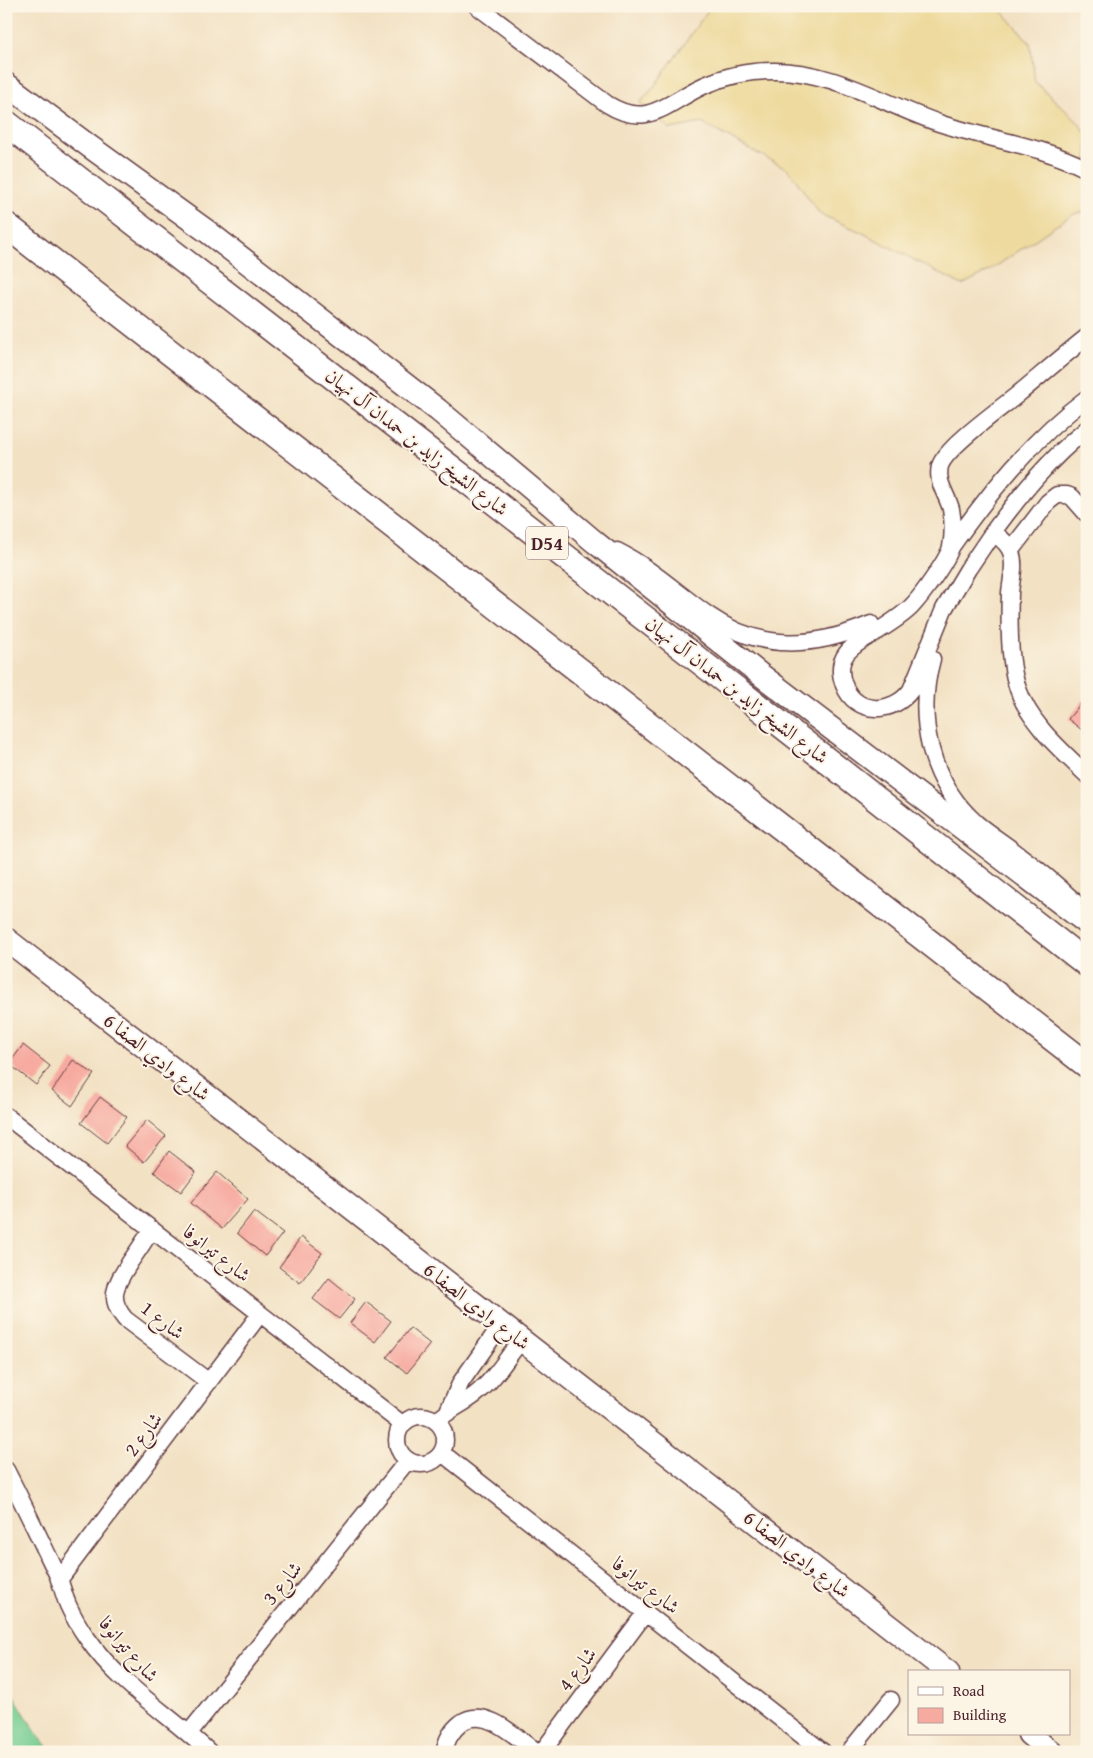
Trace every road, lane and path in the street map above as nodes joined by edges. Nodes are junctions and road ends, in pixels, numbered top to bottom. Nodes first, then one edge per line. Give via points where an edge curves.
1 (477, 6) edge
2 (6, 68) edge
3 (6, 84) edge
4 (6, 123) edge
5 (89, 146) junction
6 (1087, 169) edge
7 (6, 225) edge
8 (1087, 337) edge
9 (1087, 398) edge
10 (1087, 429) edge
11 (1087, 514) edge
12 (993, 532) junction
13 (596, 543) junction
14 (950, 548) junction
15 (1010, 550) junction
16 (1087, 775) edge
17 (1087, 913) edge
18 (1087, 923) edge
19 (6, 939) edge
20 (1087, 964) edge
21 (1087, 1065) edge
22 (6, 1116) edge
23 (152, 1229) junction
24 (260, 1314) junction
25 (501, 1325) junction
26 (521, 1340) junction
27 (482, 1352) junction
28 (501, 1366) junction
29 (209, 1382) junction
30 (445, 1411) junction
31 (402, 1424) junction
32 (442, 1453) junction
33 (408, 1460) junction
34 (6, 1470) edge
35 (59, 1580) junction
36 (646, 1612) junction
37 (945, 1670) edge
38 (891, 1700) dead end
39 (189, 1733) junction
40 (1031, 1736) edge
41 (209, 1752) edge
42 (444, 1752) edge
43 (536, 1752) edge
44 (542, 1752) edge
45 (823, 1752) edge
46 (849, 1752) edge
47 (1051, 1752) edge

1 - 6 street via 607,104 625,113 638,115 663,110 704,85 741,74 799,73 847,86 950,126 1053,154
2 - 5 street via 76,128
3 - 5 street
4 - 20 main road, شارع الشيخ زايد بن حمدان آل نهيان / D54
5 - 13 street via 208,232 438,410
7 - 21 main road
8 - 14 street via 976,428 943,460 939,474 951,509
9 - 14 street via 1022,456
10 - 12 street via 1034,478
11 - 15 street via 1072,497 1057,495
12 - 14 street via 944,609 906,697 884,708 860,704 844,685 842,669 847,653 852,646 911,607 928,587
12 - 15 street
12 - 17 street via 933,658 925,693 930,747 943,780 976,823
13 - 14 street via 638,562 723,624 755,637 790,643 837,637 884,618 910,596
13 - 18 street via 761,675
15 - 16 street via 1013,560 1010,628 1017,689 1040,728
19 - 25 street, شارع وادي الصفا 6
22 - 23 street, شارع تيرانوفا
23 - 24 street, شارع تيرانوفا
23 - 29 street, شارع 1 via 118,1281 116,1305 125,1319
24 - 29 street, شارع 2
24 - 31 street, شارع تيرانوفا
25 - 26 street, شارع وادي الصفا 6
25 - 27 street
26 - 28 street
26 - 37 street, شارع وادي الصفا 6
27 - 28 street
27 - 30 street via 460,1382
28 - 30 street via 477,1393
29 - 35 street, شارع 2
30 - 31 street via 430,1417 415,1416
30 - 32 street via 443,1428 446,1436
31 - 33 street via 397,1444
32 - 33 street via 426,1464
32 - 36 street, شارع تيرانوفا
33 - 39 street, شارع 3
34 - 35 street, شارع تيرانوفا
35 - 39 street, شارع تيرانوفا via 68,1605 87,1638 109,1665 134,1690
36 - 44 street, شارع 4
36 - 45 street, شارع تيرانوفا
38 - 46 street
39 - 41 street, شارع تيرانوفا
40 - 47 street
42 - 43 street via 447,1739 464,1720 487,1718

